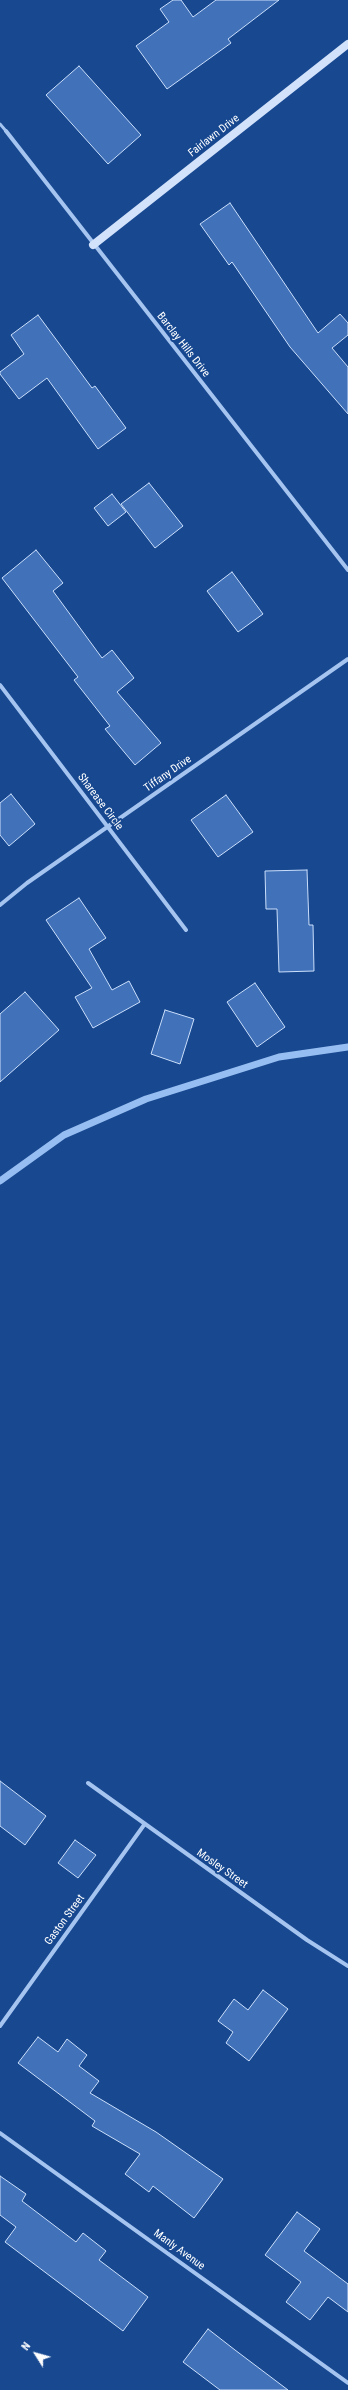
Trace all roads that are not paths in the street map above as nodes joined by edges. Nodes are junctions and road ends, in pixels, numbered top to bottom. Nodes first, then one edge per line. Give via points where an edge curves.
1 (348, 44) edge
2 (0, 124) edge
3 (6, 131) joint
4 (94, 245) junction
5 (348, 570) edge
6 (348, 660) edge
7 (0, 685) edge
8 (108, 827) junction
9 (0, 905) edge
10 (186, 930) dead end
11 (88, 1782) dead end
12 (144, 1825) junction
13 (348, 1966) edge
14 (0, 2026) edge
15 (0, 2133) edge
16 (348, 2382) edge

1 - 4 street, Fairlawn Drive
2 - 3 lane
3 - 4 street, Barclay Hills Drive
4 - 5 street, Barclay Hills Drive
6 - 8 street, Tiffany Drive
7 - 8 street, Sharease Circle
8 - 9 street, Tiffany Drive via 27,882
8 - 10 street, Sharease Circle
11 - 12 street, Mosley Street
12 - 13 street, Mosley Street via 306,1940
12 - 14 street, Gaston Street
15 - 16 street, Manly Avenue

